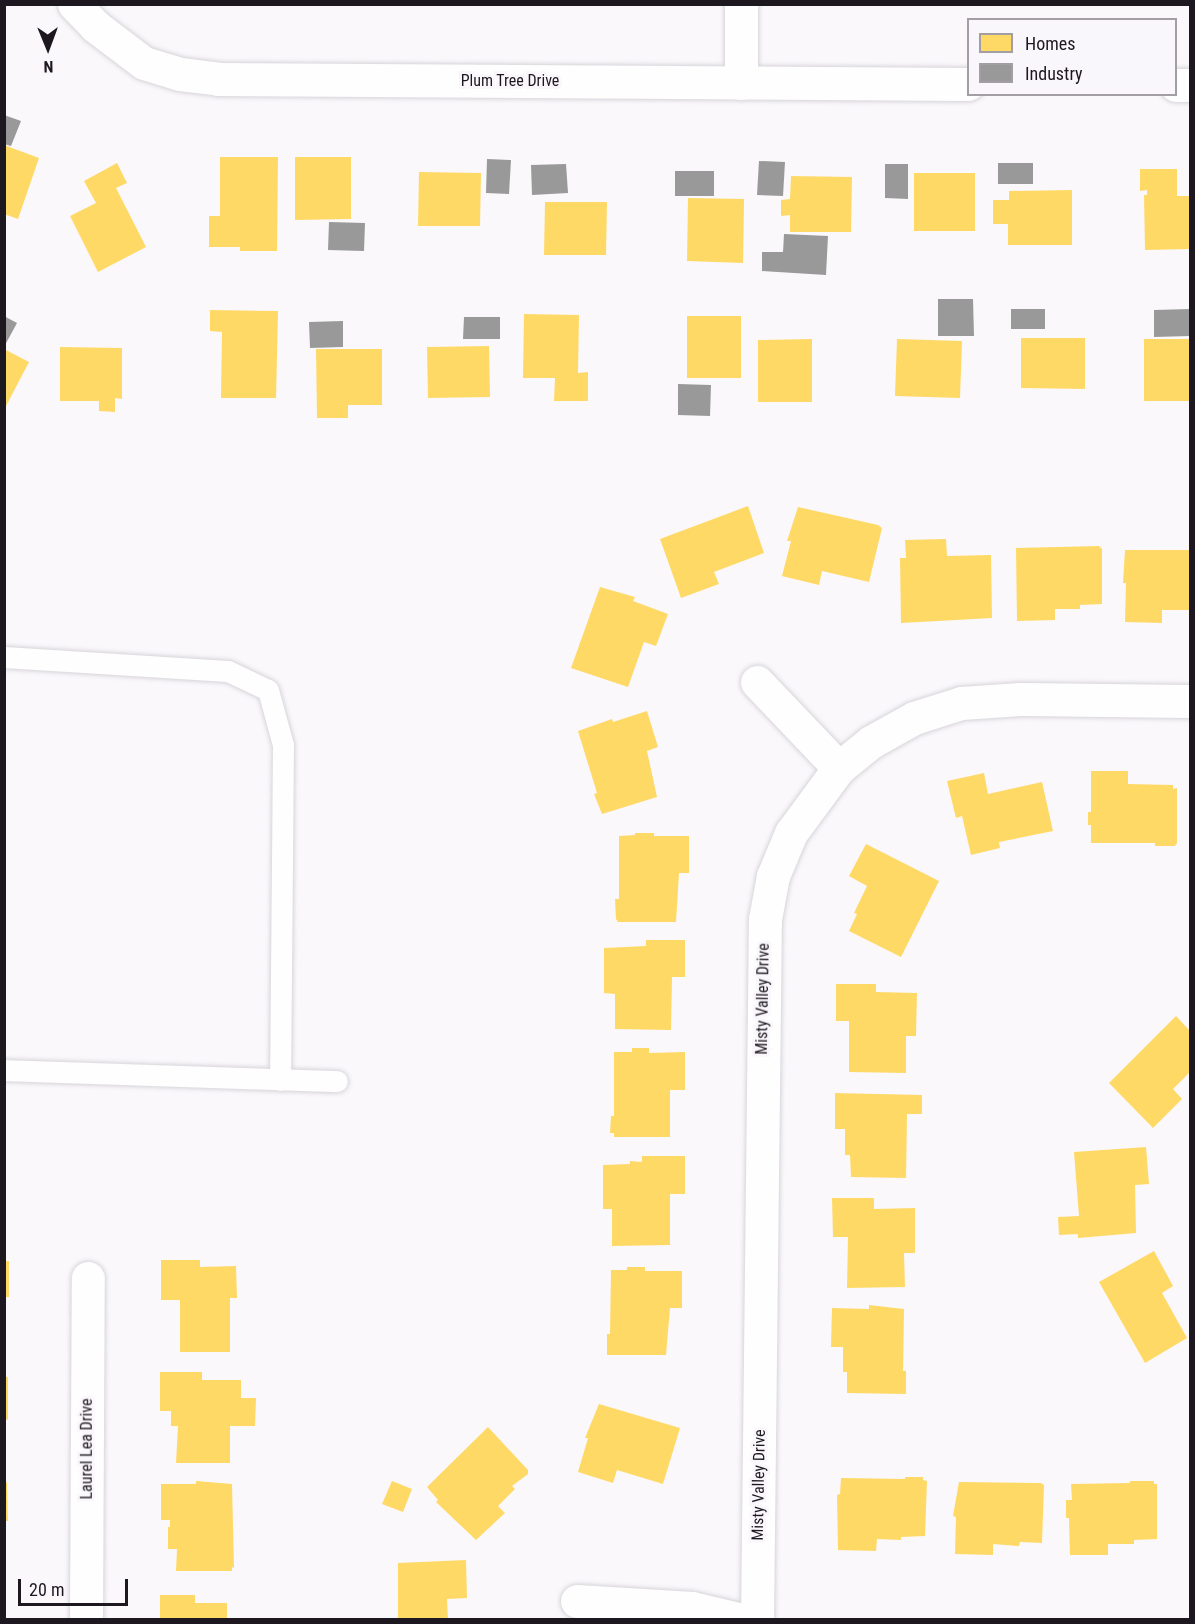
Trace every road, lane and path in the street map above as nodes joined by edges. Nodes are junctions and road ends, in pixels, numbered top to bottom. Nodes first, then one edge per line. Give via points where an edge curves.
1 (74, 4) edge
2 (741, 4) edge
3 (741, 83) junction
4 (967, 84) edge
5 (4, 657) edge
6 (757, 681) dead end
7 (1191, 701) edge
8 (839, 768) junction
9 (4, 1070) edge
10 (280, 1080) junction
11 (337, 1081) dead end
12 (88, 1278) dead end
13 (577, 1601) dead end
14 (86, 1620) edge
15 (742, 1620) edge
16 (757, 1620) edge

1 - 3 street, Plum Tree Drive via 95,26 144,63 180,74 218,79
2 - 3 street
3 - 4 street, Plum Tree Drive
5 - 10 lane via 228,671 268,690 283,745
6 - 8 street
7 - 8 street, Misty Valley Drive via 1020,699 961,703 914,718 871,742
8 - 16 street, Misty Valley Drive via 791,833 773,876 765,919
9 - 10 lane
10 - 11 lane
12 - 14 street, Laurel Lea Drive
13 - 15 street via 692,1608

